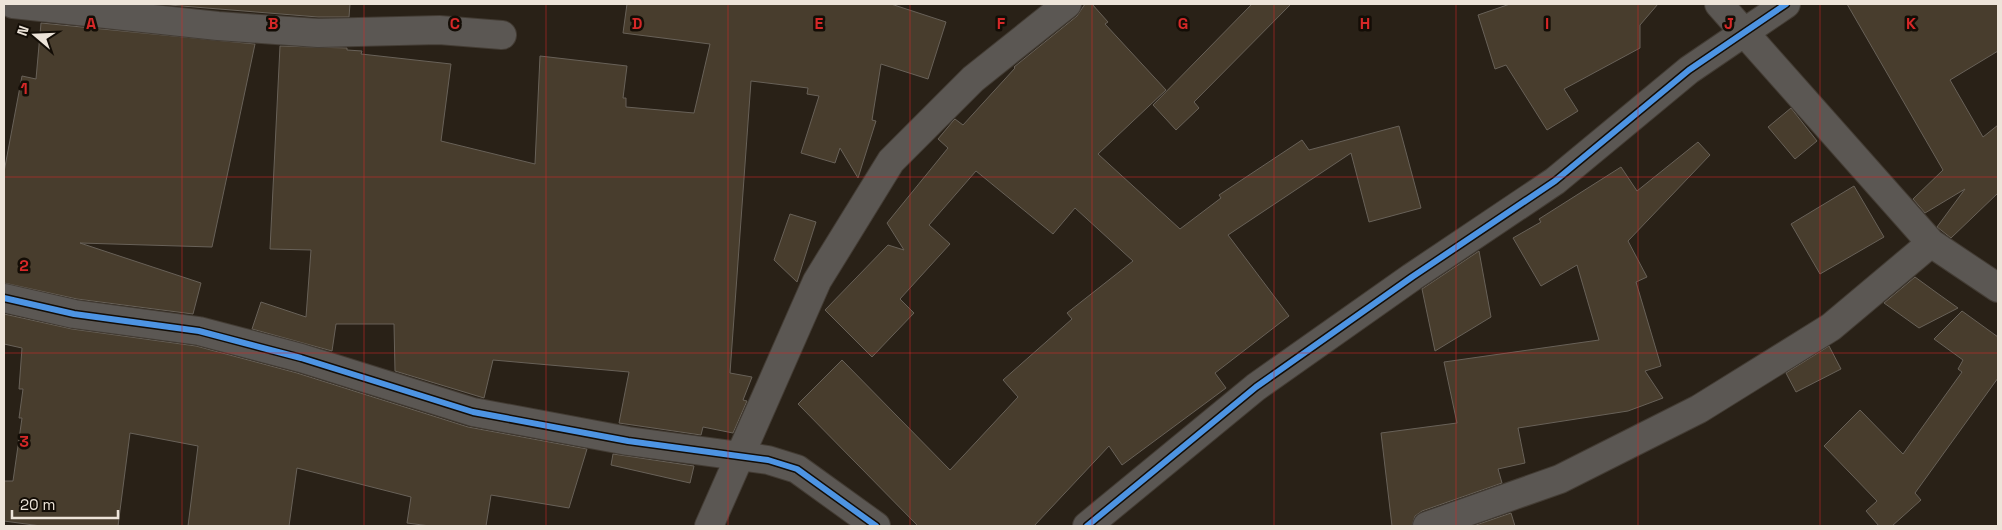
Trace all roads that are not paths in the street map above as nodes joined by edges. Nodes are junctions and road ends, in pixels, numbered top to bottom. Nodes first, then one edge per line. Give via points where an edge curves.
1 (13, 4) edge
2 (1067, 4) edge
3 (1719, 4) edge
4 (1786, 4) edge
5 (1743, 32) junction
6 (502, 35) dead end
7 (1931, 242) junction
8 (1998, 288) edge
9 (4, 298) edge
10 (741, 456) junction
11 (709, 526) edge
12 (876, 526) edge
13 (1087, 526) edge
14 (1427, 526) edge

1 - 6 street via 245,28 318,32 439,30
2 - 10 street via 973,79 891,161 817,281
3 - 5 street
4 - 5 street
5 - 7 street
5 - 13 street via 1689,70 1556,181 1256,387
7 - 8 street
7 - 14 street via 1831,327 1699,409 1560,478
9 - 10 street via 74,314 199,331 301,358 473,412 628,441
10 - 11 street
10 - 12 street via 797,469

